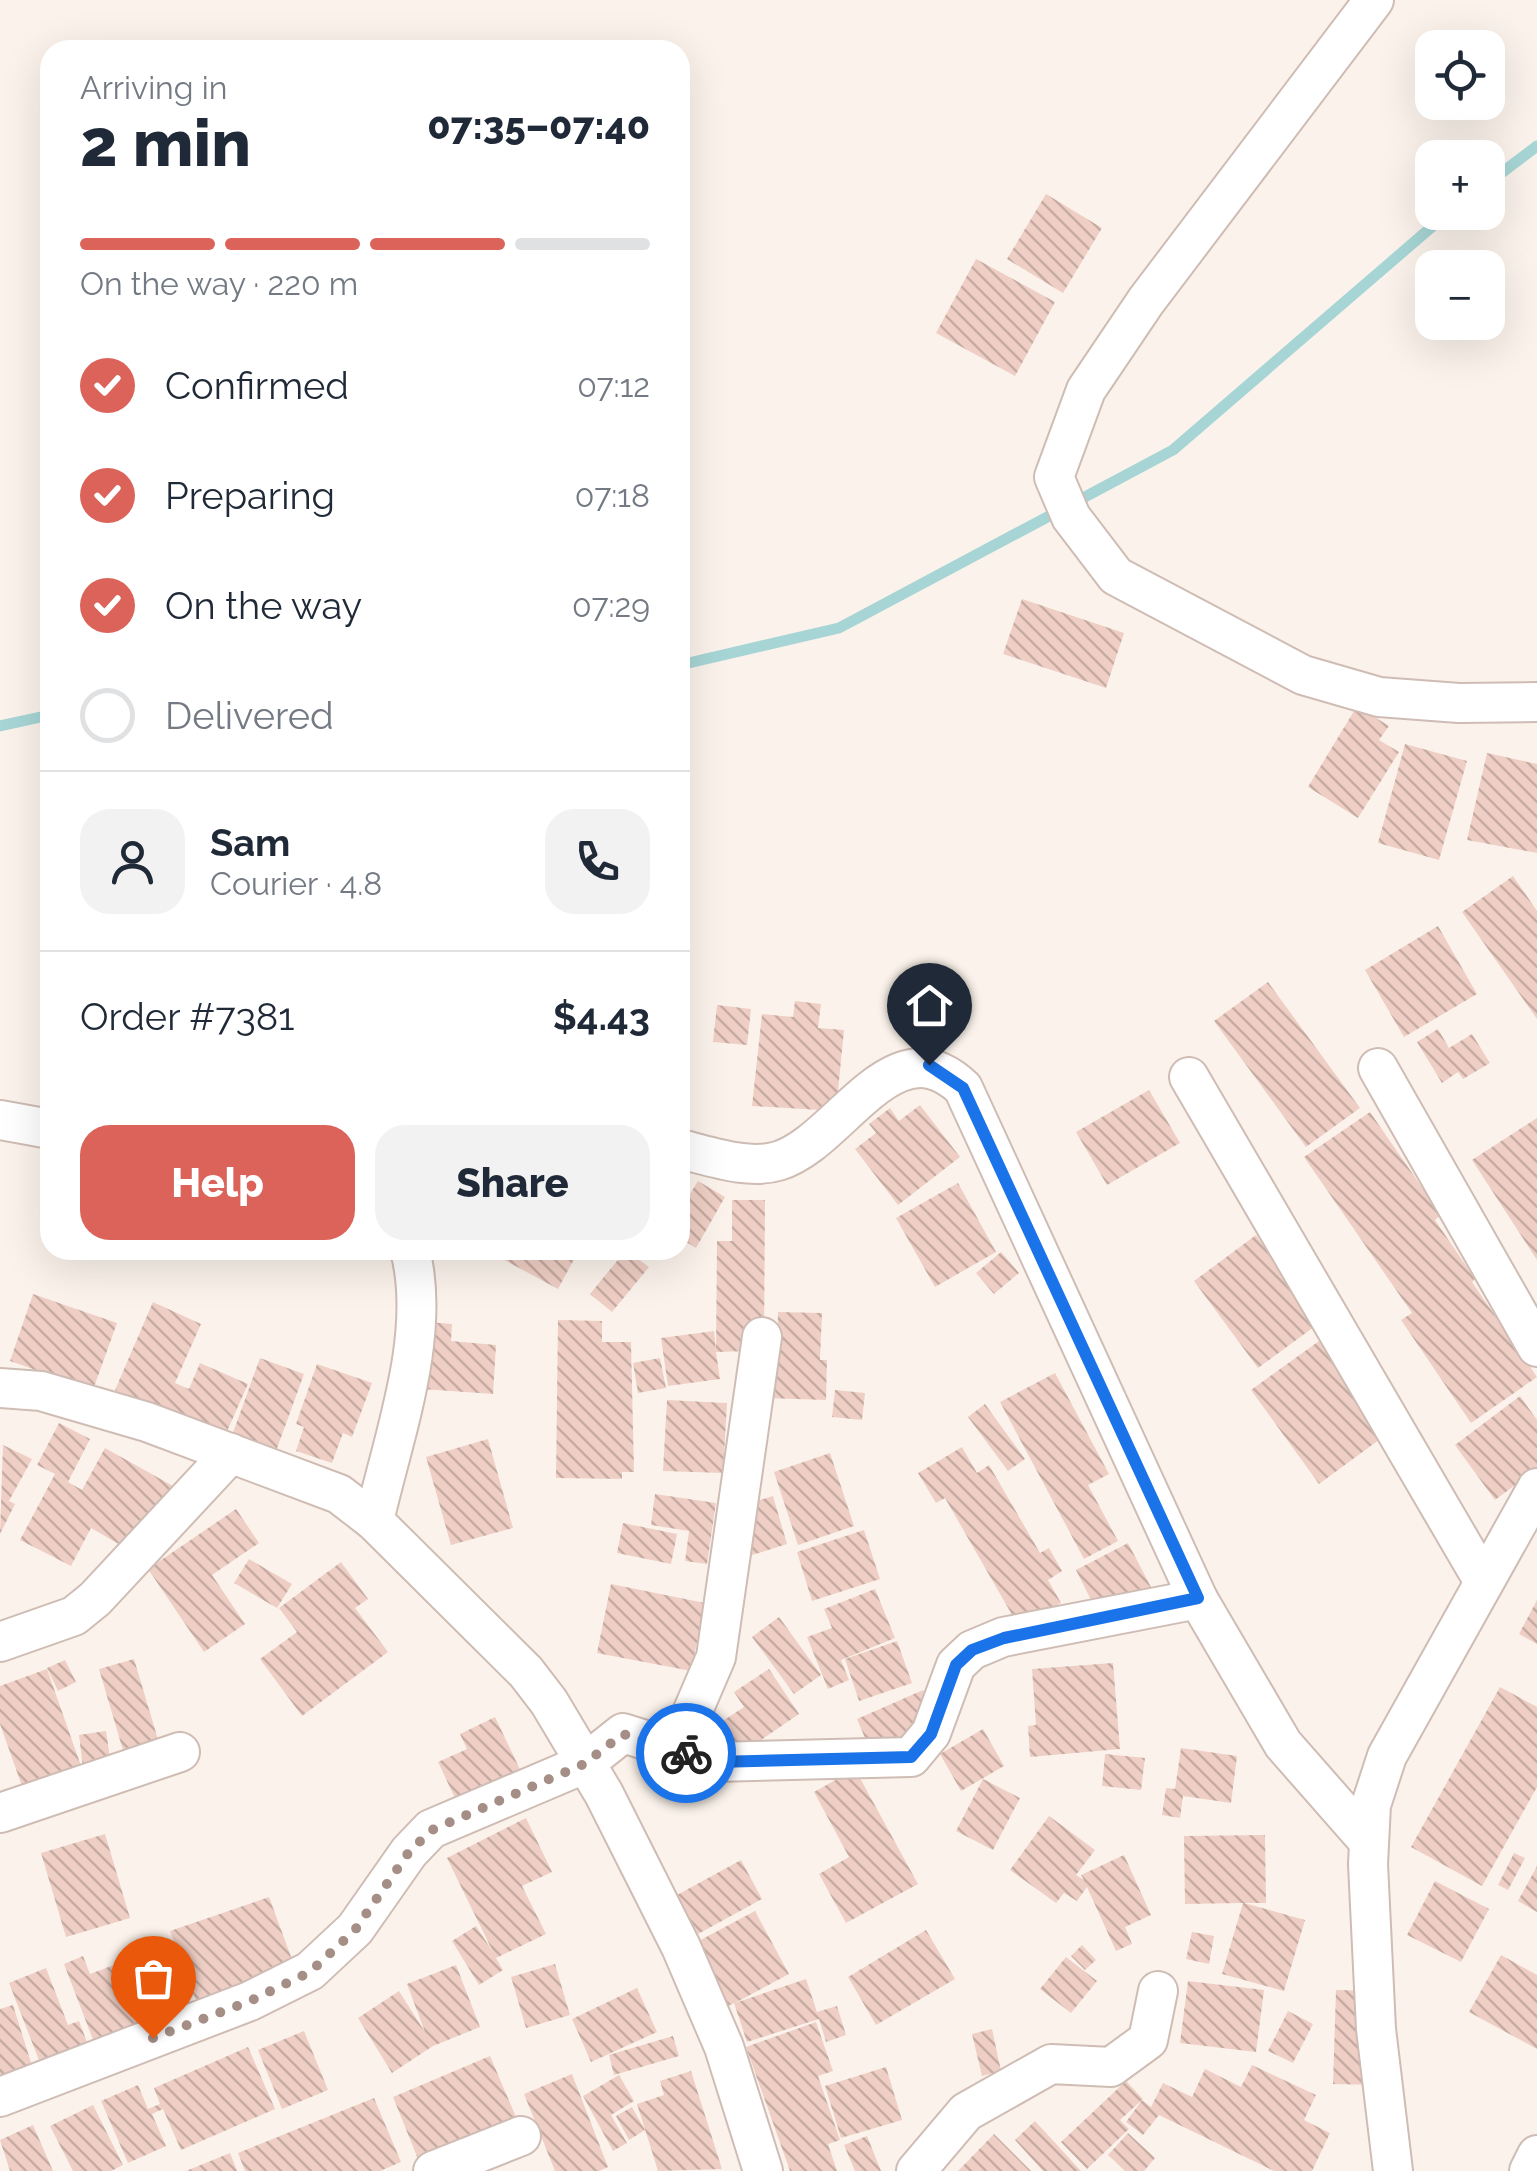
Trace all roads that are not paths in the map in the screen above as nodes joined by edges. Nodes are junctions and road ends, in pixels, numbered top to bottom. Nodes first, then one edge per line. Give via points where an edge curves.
1 (1374, 0) edge
2 (1537, 702) edge
3 (1378, 1068) dead end
4 (1188, 1077) dead end
5 (0, 1120) edge
6 (40, 1127) edge
7 (690, 1151) edge
8 (412, 1260) edge
9 (762, 1337) dead end
10 (1537, 1346) edge
11 (0, 1388) edge
12 (231, 1452) junction
13 (1537, 1488) edge
14 (374, 1521) junction
15 (1484, 1582) junction
16 (1198, 1598) junction
17 (0, 1642) edge
18 (676, 1750) junction
19 (180, 1752) dead end
20 (584, 1764) junction
21 (0, 1813) edge
22 (1369, 1842) junction
23 (1158, 1991) dead end
24 (0, 2097) edge
25 (522, 2136) dead end
26 (1537, 2155) edge
27 (432, 2171) edge
28 (763, 2171) edge
29 (916, 2171) edge
30 (1393, 2171) edge
31 (1529, 2171) edge

1 - 2 street via 1086,390 1054,477 1071,517 1116,576 1303,675 1379,697
3 - 10 street
4 - 15 street
5 - 6 street
7 - 16 street via 775,1163 798,1154 861,1097 908,1070 929,1065 947,1073 963,1088
8 - 14 street via 410,1364
9 - 18 street via 716,1656
11 - 12 street via 41,1391
12 - 14 street via 339,1494
12 - 17 street via 84,1608
13 - 15 street
14 - 20 street via 526,1672
15 - 22 street via 1386,1756 1371,1804
16 - 18 street via 972,1650 956,1665 931,1734 911,1757 715,1762
16 - 22 street via 1283,1744
18 - 20 street via 623,1734
19 - 21 street
20 - 24 street via 432,1830 355,1930 310,1972
20 - 28 street via 681,1947 724,2047
22 - 30 street via 1376,2029
23 - 29 street via 1148,2040 1111,2068 1051,2064 966,2112
25 - 27 street
26 - 31 street

